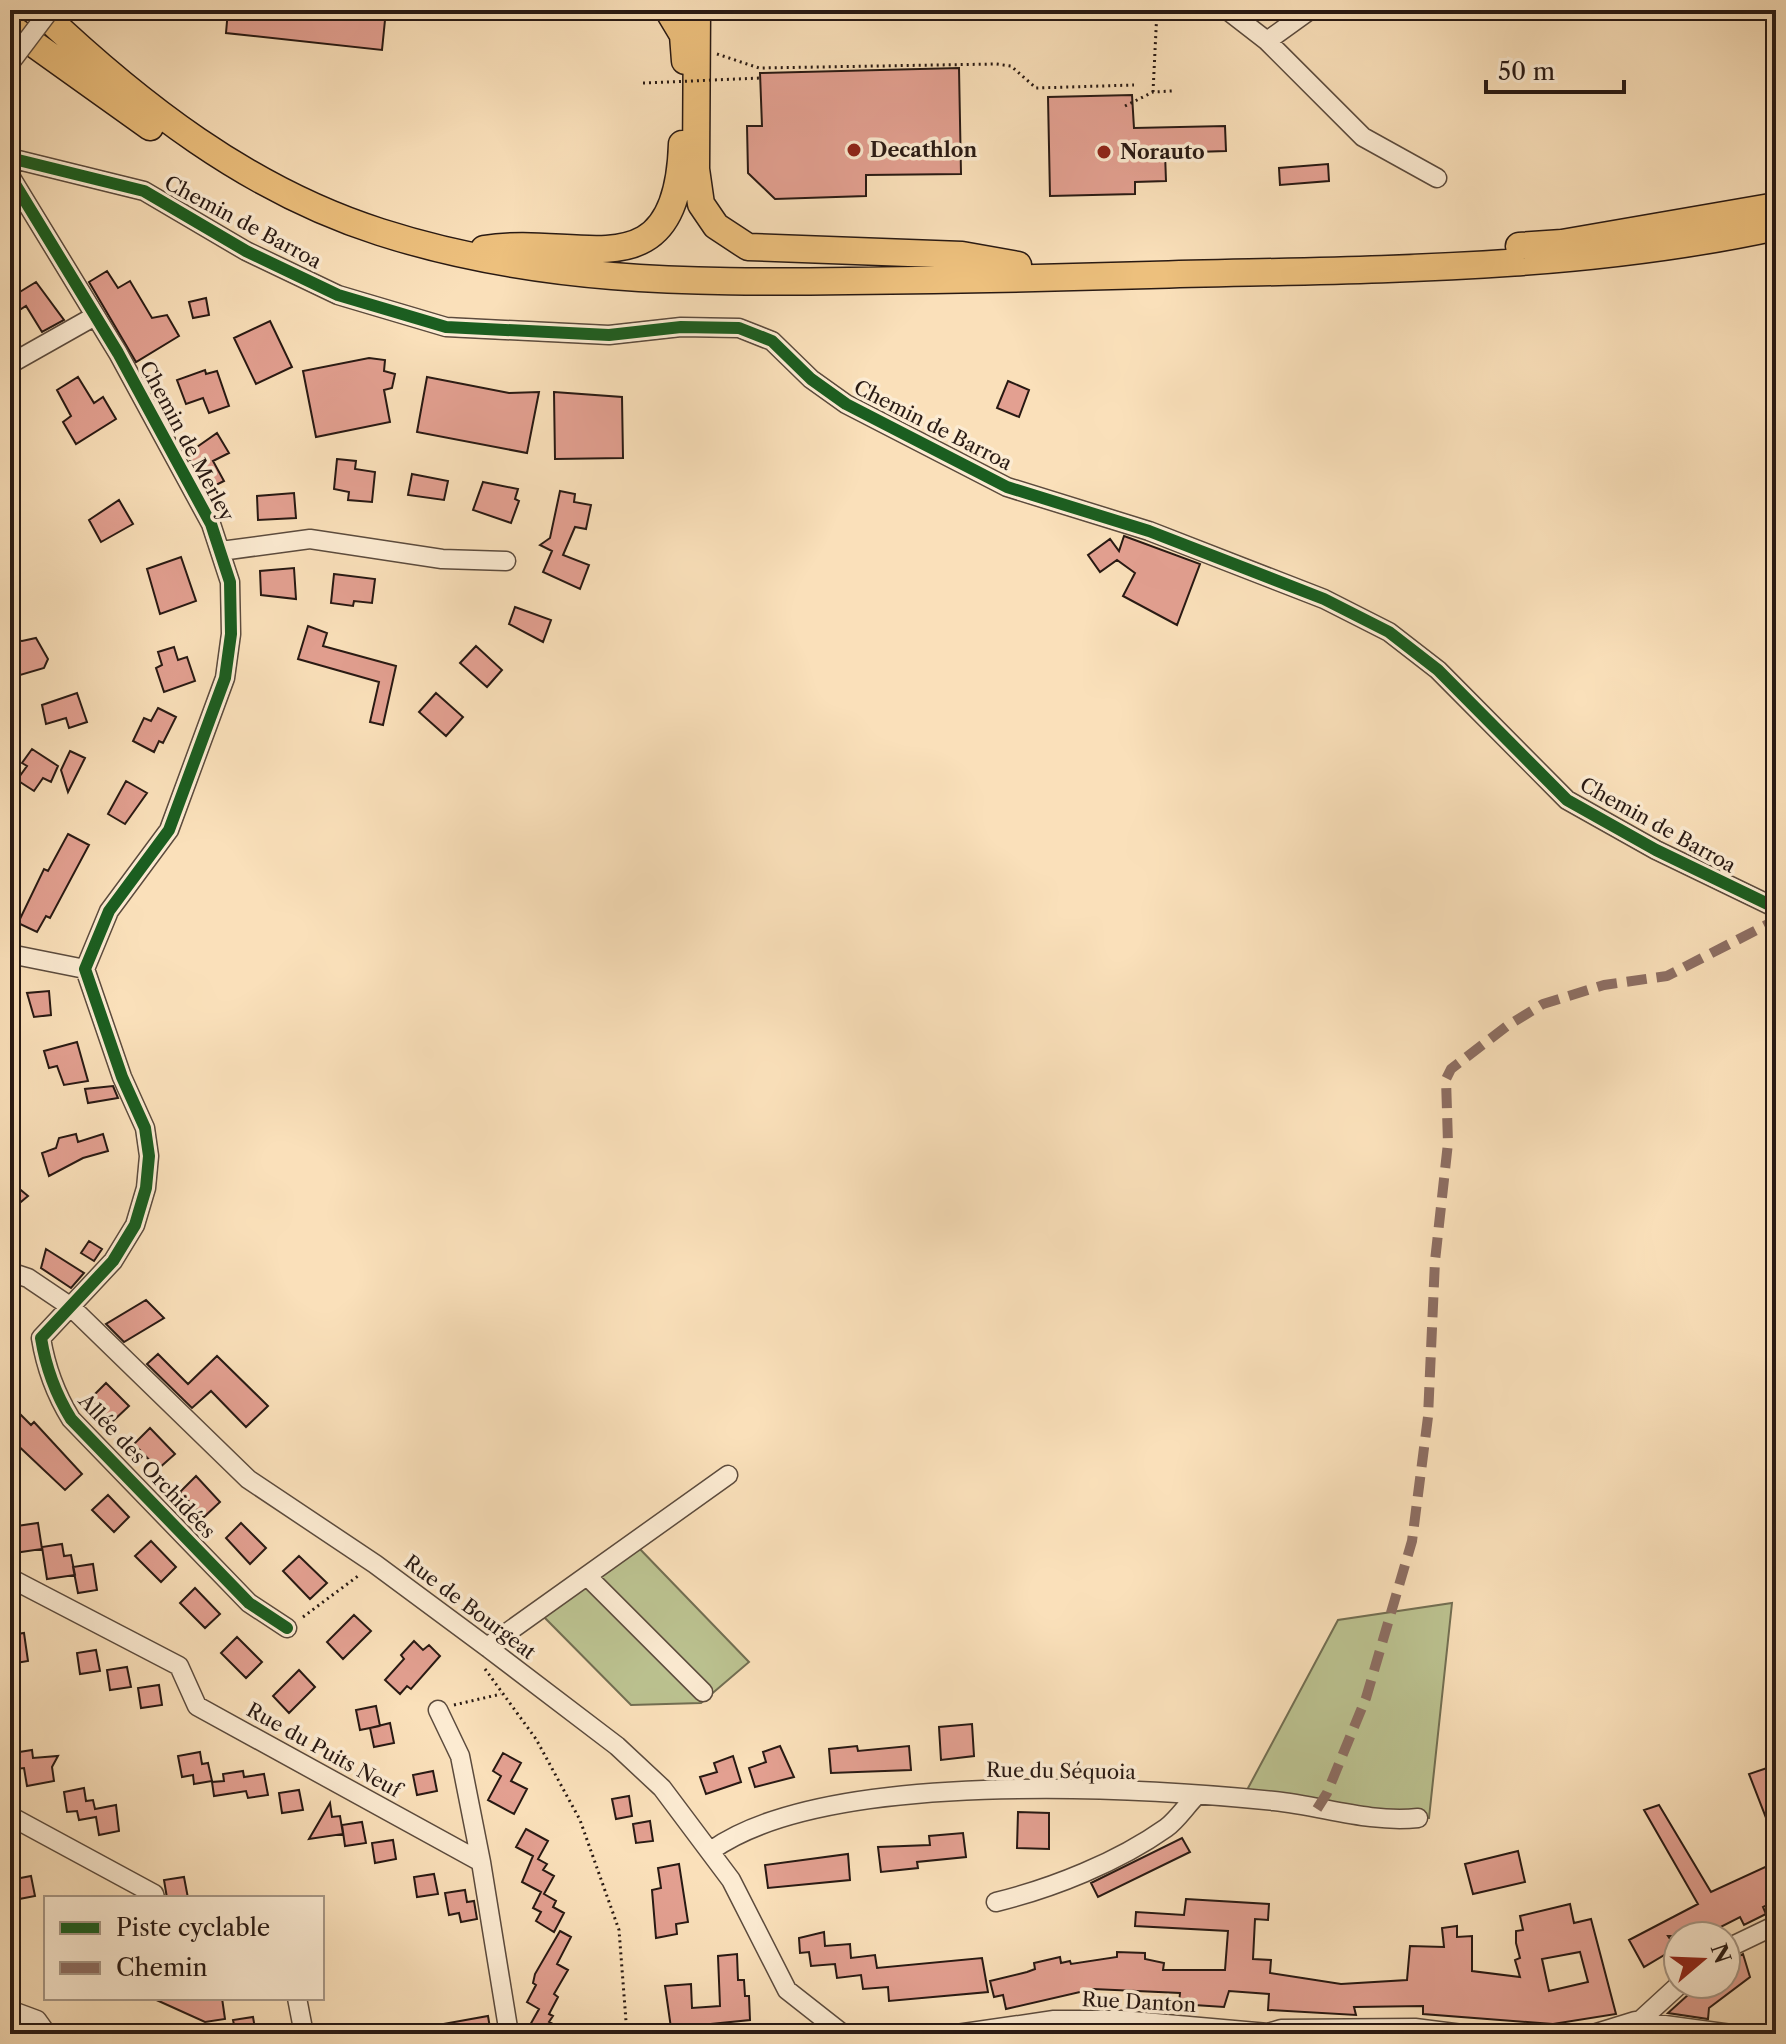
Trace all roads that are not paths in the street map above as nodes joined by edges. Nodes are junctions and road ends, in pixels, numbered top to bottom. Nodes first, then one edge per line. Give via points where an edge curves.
1 (39, 10) edge
2 (50, 10) edge
3 (59, 10) edge
4 (668, 10) edge
5 (697, 10) edge
6 (1227, 10) edge
7 (1310, 10) edge
8 (10, 27) edge
9 (1267, 41) junction
10 (10, 63) edge
11 (10, 158) edge
12 (10, 176) edge
13 (1437, 178) dead end
14 (1776, 206) edge
15 (1776, 227) edge
16 (484, 249) junction
17 (1018, 265) junction
18 (661, 281) junction
19 (95, 316) junction
20 (10, 364) edge
21 (221, 551) junction
22 (506, 561) dead end
23 (1776, 908) edge
24 (10, 954) edge
25 (85, 969) junction
26 (10, 1272) edge
27 (71, 1307) junction
28 (728, 1475) dead end
29 (588, 1577) junction
30 (10, 1578) edge
31 (287, 1628) road end
32 (487, 1647) junction
33 (703, 1692) dead end
34 (438, 1710) dead end
35 (1196, 1796) junction
36 (10, 1816) edge
37 (1418, 1818) dead end
38 (712, 1850) junction
39 (481, 1862) junction
40 (154, 1896) edge
41 (996, 1902) dead end
42 (1776, 1925) edge
43 (1742, 1941) edge
44 (297, 2000) edge
45 (1663, 2000) edge
46 (10, 2010) edge
47 (1632, 2028) edge
48 (1326, 2032) edge
49 (47, 2034) edge
50 (304, 2034) edge
51 (509, 2034) edge
52 (843, 2034) edge
53 (957, 2034) edge
54 (1268, 2034) edge
55 (1462, 2034) edge
56 (1593, 2034) edge
57 (1731, 2034) edge

1 - 18 highway via 146,106 210,150 298,199 376,231 464,256 550,272
2 - 10 street, bridge
3 - 16 highway via 106,60 235,155 401,226
4 - 16 highway via 680,26 685,51 681,165 673,204 663,220 651,234 614,250 514,244
5 - 17 highway via 696,169 701,204 716,226 748,247 962,255
6 - 9 street
7 - 9 street
8 - 18 highway via 164,137 271,196 388,245 501,274 552,281 613,286
9 - 13 street via 1363,137
11 - 23 street, Chemin de Barroa via 144,191 246,251 338,295 446,327 609,335 681,327 739,328 772,341 846,404 1007,487 1149,531 1324,599 1389,632 1438,670 1567,800
12 - 19 street, Chemin de Merley
14 - 17 highway via 1562,243
15 - 18 highway via 1551,262 1018,279
16 - 17 highway via 600,265 721,271
19 - 20 street
19 - 21 street, Chemin de Merley
21 - 22 street via 310,539 442,559
21 - 25 street, Chemin de Merley via 230,582 225,678 169,830 109,911
24 - 25 street
25 - 27 street via 145,1128 149,1156 135,1225 113,1261
26 - 27 street, Rue de Bourgeat
27 - 31 street, Allée des Orchidées via 41,1338 53,1385 71,1419 249,1603
27 - 32 street, Rue de Bourgeat via 248,1479
28 - 29 street
29 - 32 street
29 - 33 street
30 - 39 street, Rue du Puits Neuf via 179,1666 197,1706
32 - 38 street, Rue de Bourgeat via 640,1767
34 - 39 street via 460,1756
35 - 37 street, Rue du Séquoia via 1277,1801 1383,1819
35 - 38 street, Rue du Séquoia via 941,1792 765,1822
35 - 41 street via 1168,1827 1111,1858 1030,1894
36 - 40 street
38 - 52 street, Rue de Bourgeat via 787,1990
39 - 51 street
42 - 43 street
44 - 50 street
45 - 47 street
46 - 49 street via 37,2020
47 - 56 street
47 - 57 street
48 - 54 street, Rue Danton via 1281,2029
48 - 55 street, Rue Danton via 1415,2028
53 - 54 street, Rue Danton via 1054,2020 1121,2020

